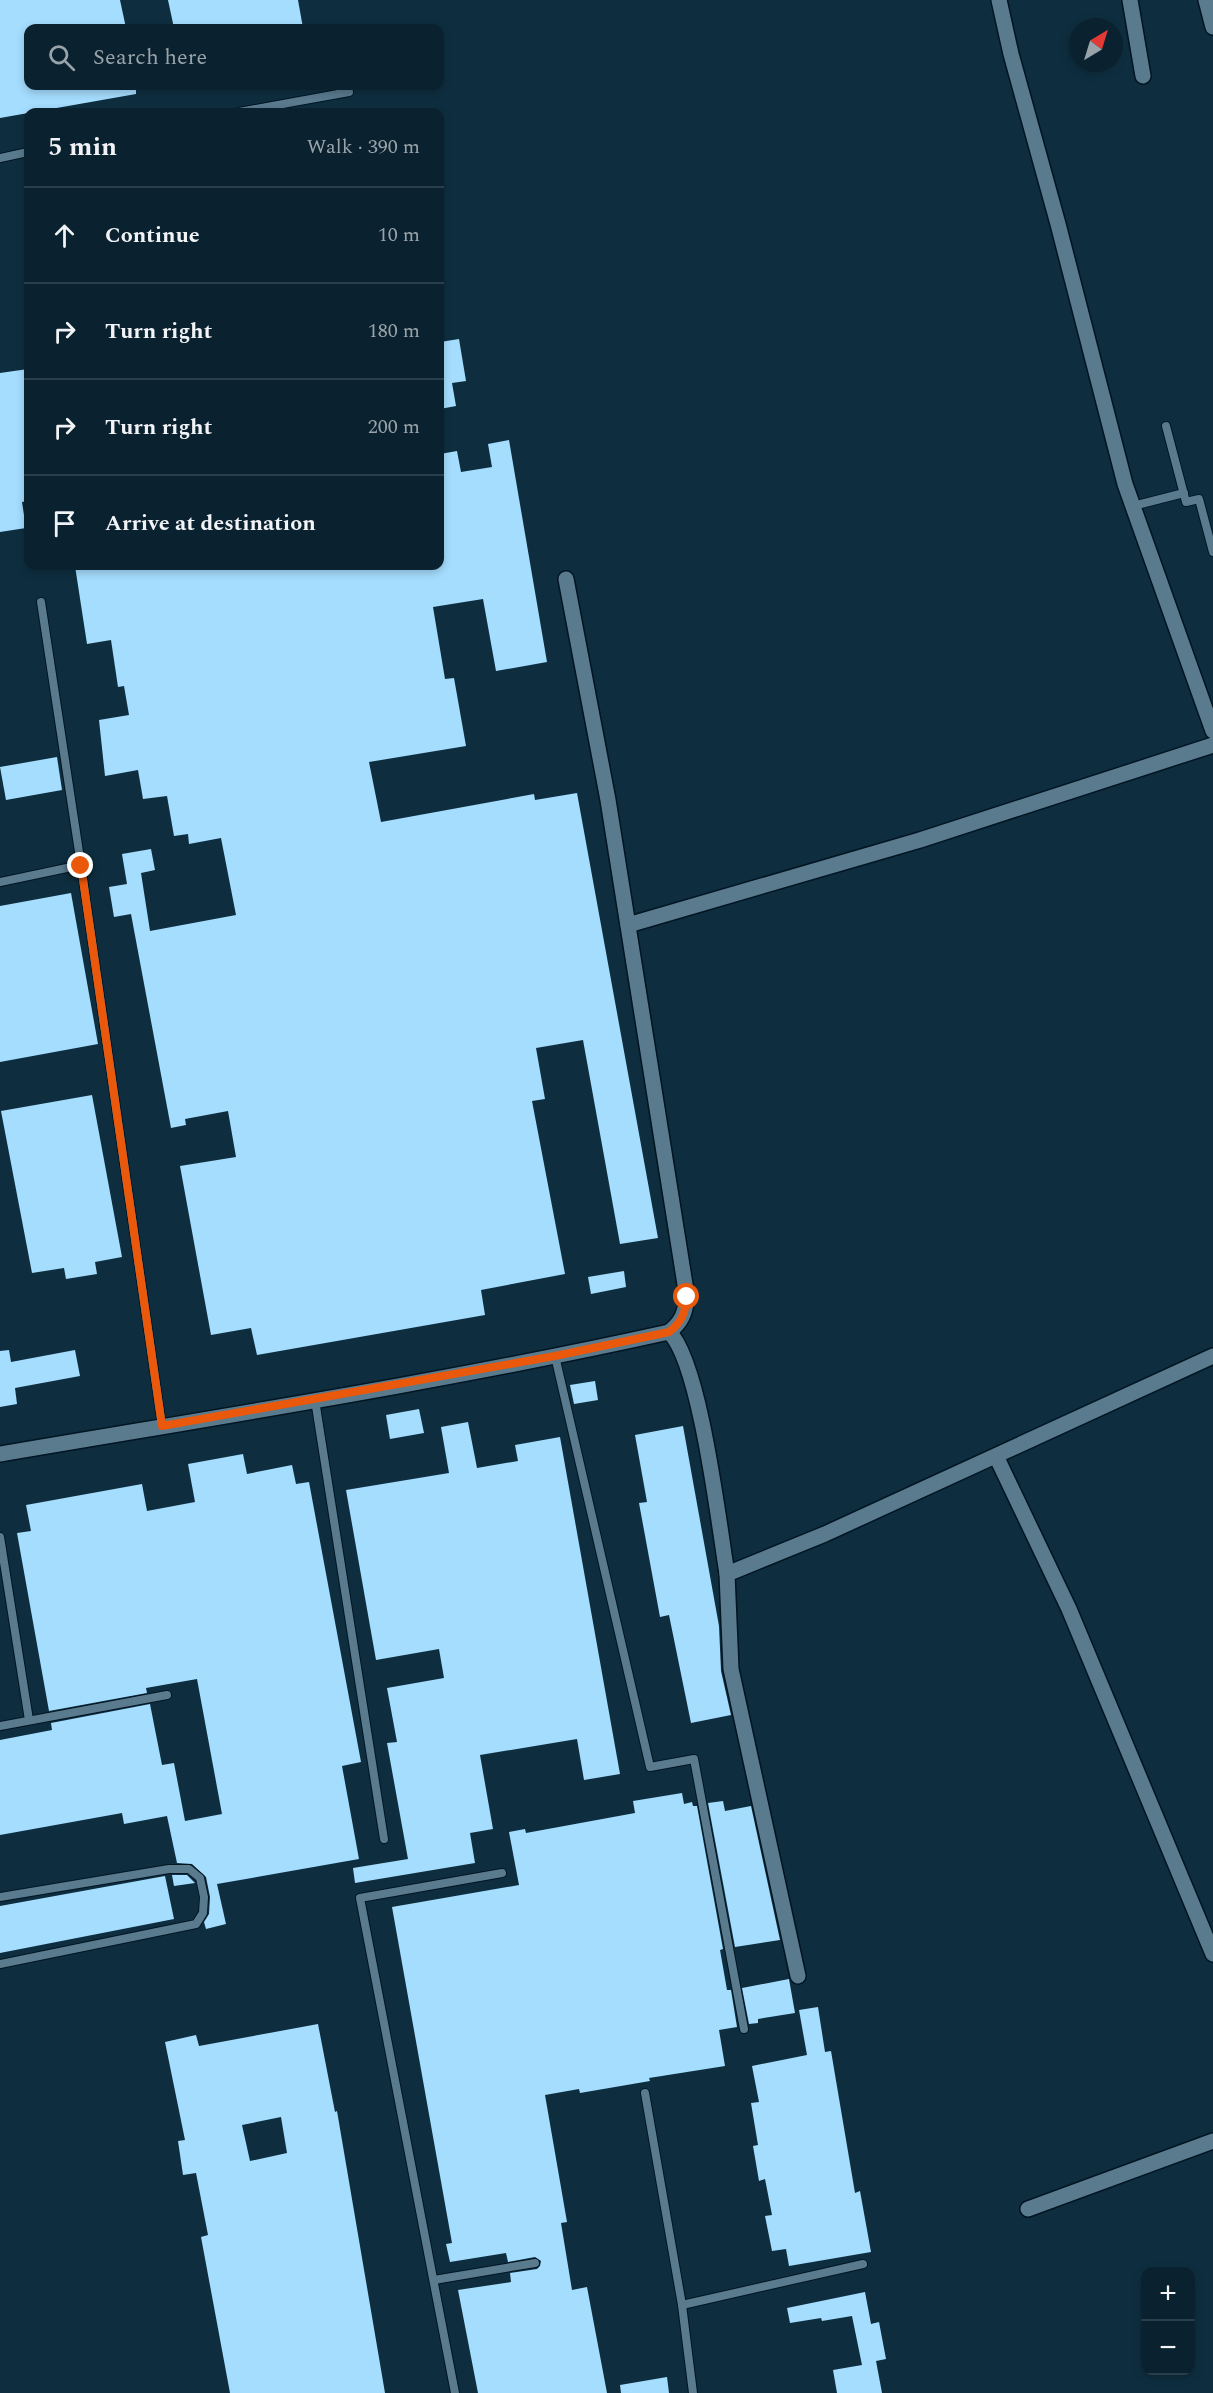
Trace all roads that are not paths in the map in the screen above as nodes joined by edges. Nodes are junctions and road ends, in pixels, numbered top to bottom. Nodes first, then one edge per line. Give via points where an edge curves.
1 (999, 0) edge
2 (1130, 0) edge
3 (1206, 0) edge
4 (1213, 27) edge
5 (1143, 76) dead end
6 (349, 92) dead end
7 (261, 108) edge
8 (24, 153) edge
9 (0, 158) edge
10 (1166, 426) dead end
11 (1184, 493) junction
12 (1133, 506) junction
13 (1213, 552) edge
14 (566, 579) dead end
15 (41, 602) dead end
16 (1213, 731) edge
17 (1213, 745) edge
18 (81, 866) junction
19 (0, 882) edge
20 (628, 925) junction
21 (669, 1332) junction
22 (555, 1356) junction
23 (1213, 1356) edge
24 (315, 1400) junction
25 (162, 1426) junction
26 (0, 1454) edge
27 (996, 1456) junction
28 (0, 1537) edge
29 (728, 1574) junction
30 (167, 1695) dead end
31 (29, 1720) junction
32 (0, 1726) edge
33 (384, 1839) dead end
34 (502, 1873) dead end
35 (0, 1897) edge
36 (1213, 1954) edge
37 (0, 1964) edge
38 (798, 1976) dead end
39 (744, 2029) dead end
40 (645, 2093) dead end
41 (1213, 2141) edge
42 (1029, 2209) dead end
43 (535, 2263) dead end
44 (863, 2264) dead end
45 (434, 2280) junction
46 (682, 2305) junction
47 (455, 2393) edge
48 (693, 2393) edge

1 - 12 street
2 - 5 street
3 - 4 street
6 - 7 lane
8 - 9 lane
10 - 11 lane
11 - 12 lane
11 - 13 lane via 1186,502 1199,499
12 - 16 street
14 - 20 street
15 - 18 lane
17 - 20 street via 920,840
18 - 19 lane
18 - 25 lane
20 - 21 street via 687,1297 683,1318
21 - 22 street
21 - 29 street via 678,1343 692,1379
22 - 24 street
22 - 39 lane via 651,1767 694,1759
23 - 27 street
24 - 25 street
24 - 33 lane
25 - 26 street
27 - 29 street
27 - 36 street via 1069,1609
28 - 31 lane
29 - 38 street via 730,1669
30 - 31 lane
31 - 32 lane
34 - 45 lane via 360,1899
35 - 37 lane via 169,1869 189,1869 200,1878 204,1897 203,1914 196,1924
40 - 46 lane
41 - 42 street
43 - 45 lane
44 - 46 lane
45 - 47 lane
46 - 48 lane

